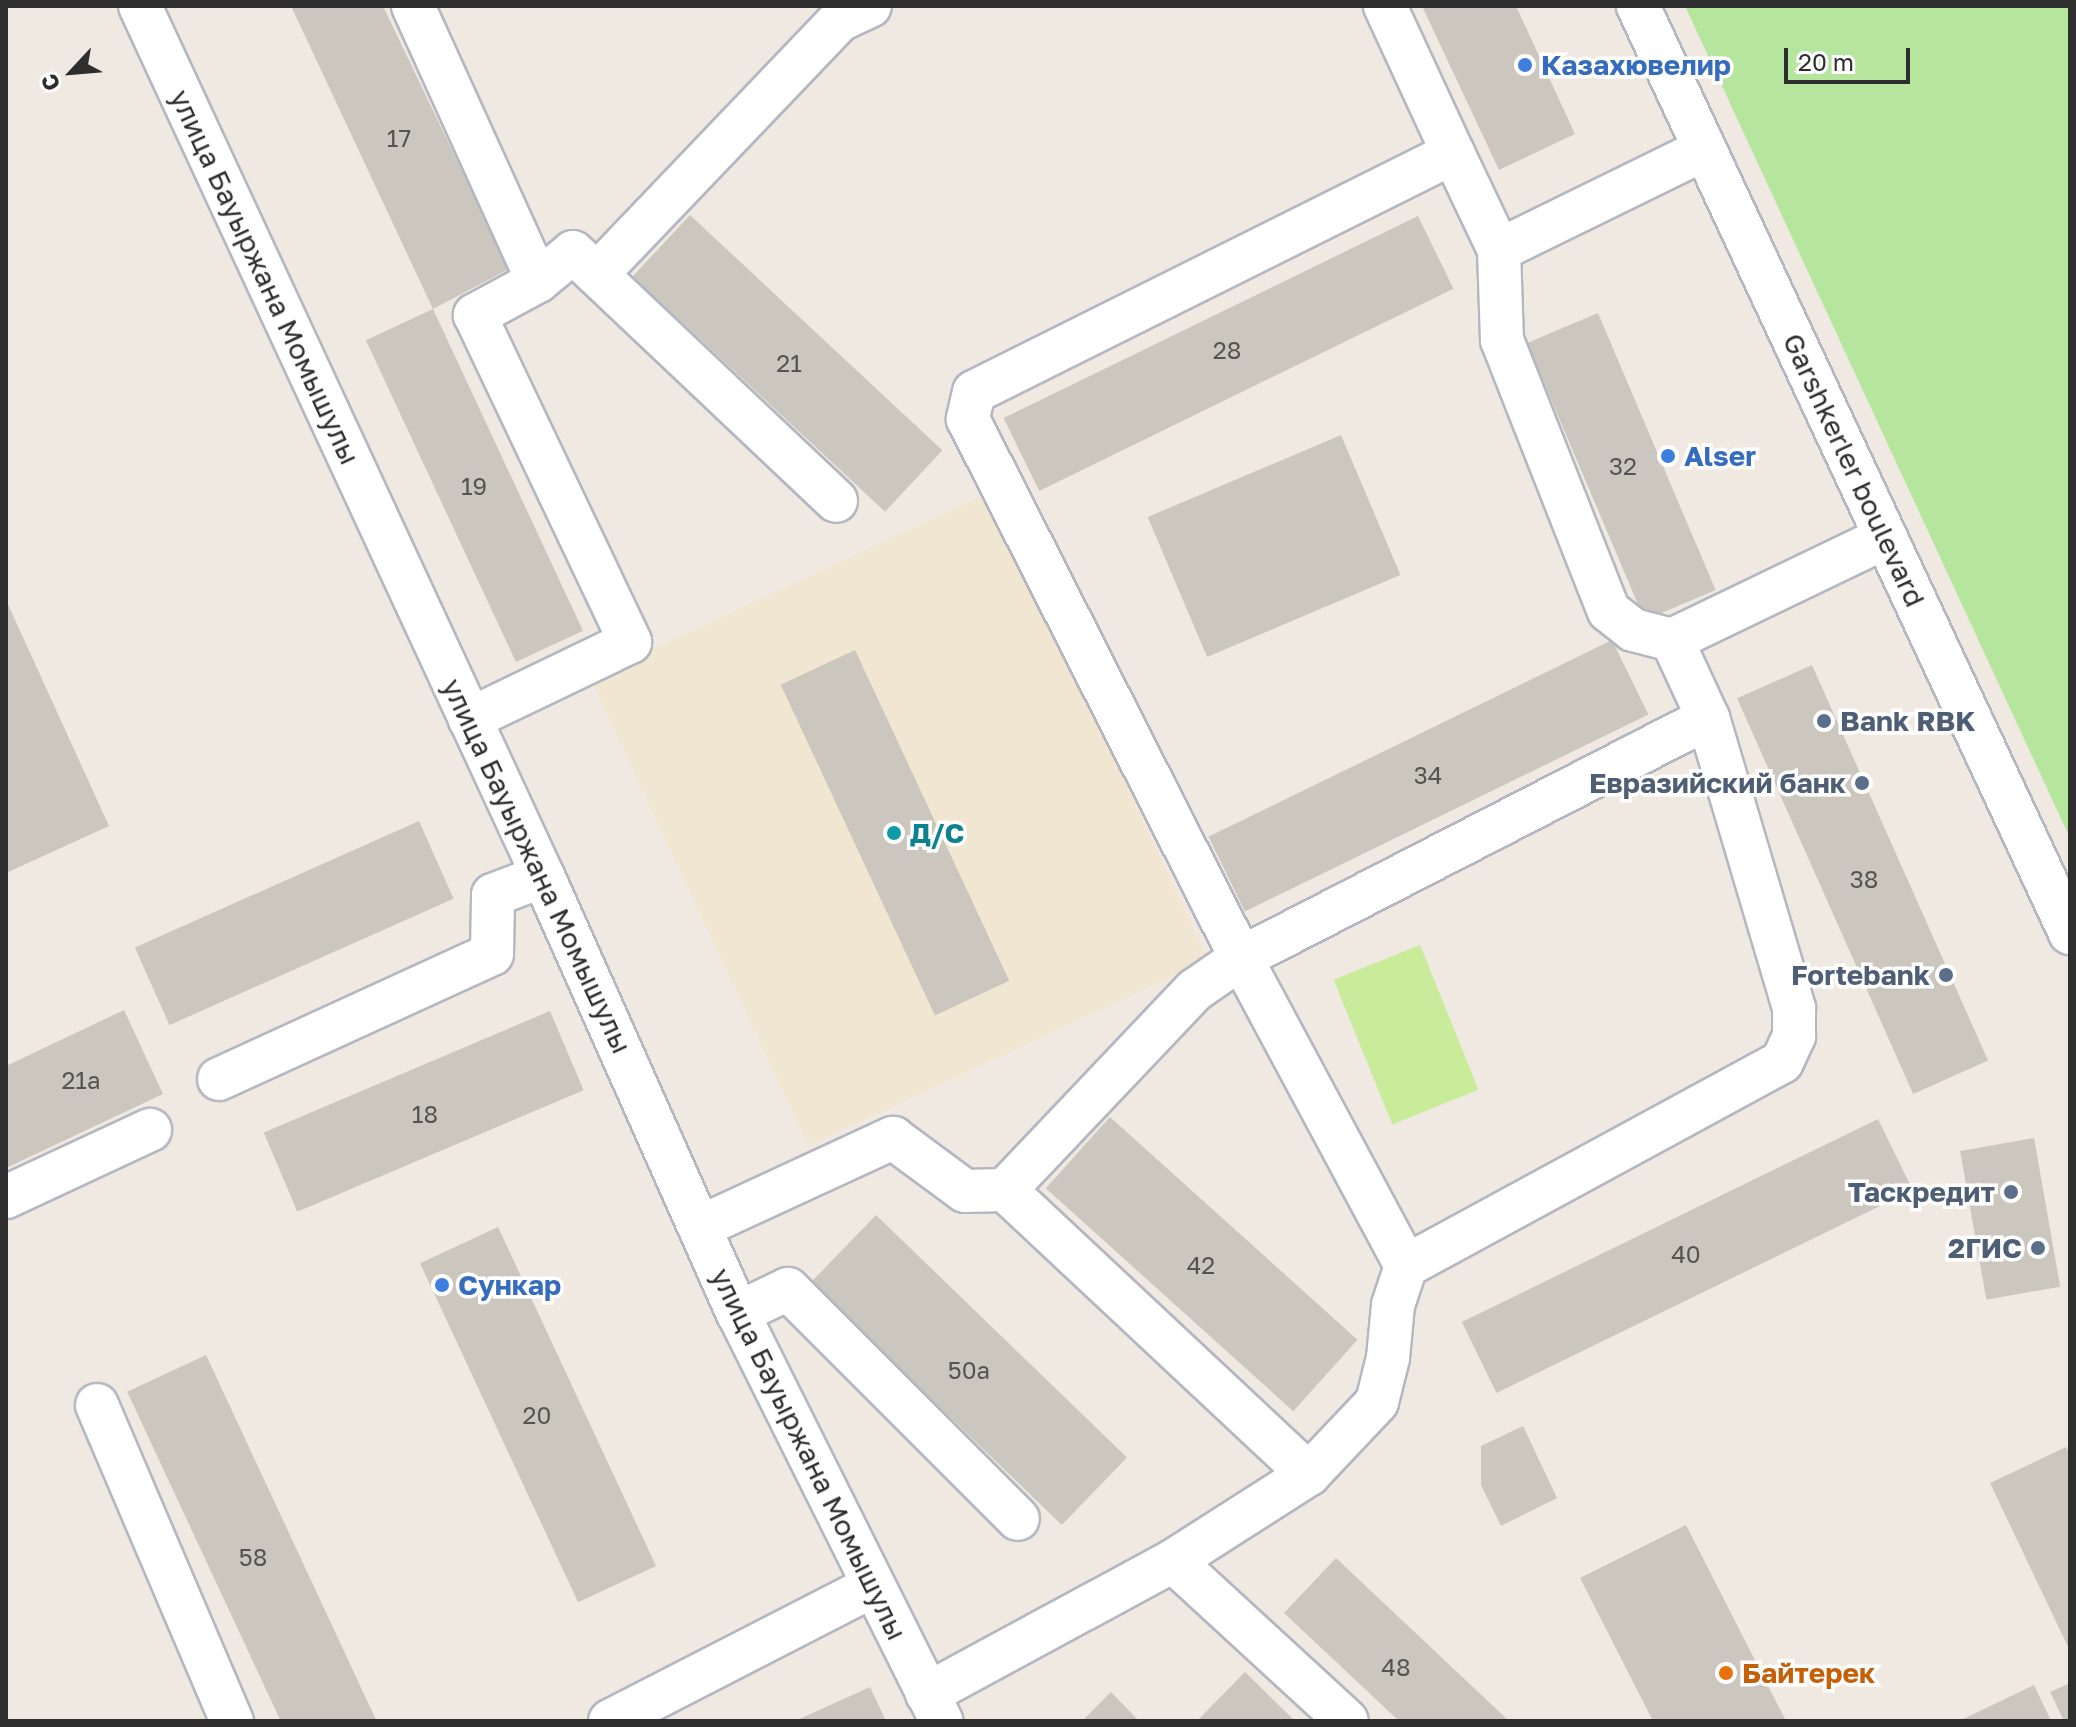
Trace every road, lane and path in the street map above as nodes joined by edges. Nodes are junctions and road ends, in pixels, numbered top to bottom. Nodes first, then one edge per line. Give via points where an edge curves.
1 (140, 6) edge
2 (413, 6) edge
3 (870, 6) edge
4 (1385, 6) edge
5 (1638, 6) edge
6 (1705, 149) junction
7 (1453, 153) junction
8 (1499, 250) junction
9 (597, 274) junction
10 (538, 281) junction
11 (836, 501) dead end
12 (1886, 537) junction
13 (1672, 640) junction
14 (1708, 718) junction
15 (470, 719) junction
16 (543, 876) junction
17 (2070, 933) edge
18 (1241, 958) junction
19 (219, 1079) dead end
20 (150, 1130) dead end
21 (1005, 1190) junction
22 (6, 1197) edge
23 (700, 1227) junction
24 (1406, 1266) junction
25 (738, 1313) junction
26 (97, 1405) dead end
27 (1309, 1474) junction
28 (1018, 1519) dead end
29 (1173, 1561) junction
30 (871, 1587) junction
31 (934, 1708) edge
32 (232, 1721) edge
33 (610, 1721) edge
34 (1347, 1721) edge

1 - 15 street, улица Бауыржана Момышулы
2 - 10 street
3 - 9 street via 840,20
4 - 7 street
5 - 6 street, Garshkerler boulevard
6 - 8 street
6 - 12 street, Garshkerler boulevard
7 - 8 street
7 - 18 street via 974,392 969,403 968,419
8 - 13 street via 1502,340 1609,611 1633,630
9 - 10 street via 573,252
9 - 11 street
10 - 15 street via 475,315 630,642
12 - 13 street
12 - 17 street, Garshkerler boulevard
13 - 14 street
14 - 18 street
14 - 24 street via 1794,1008 1794,1036 1782,1062
15 - 16 street, улица Бауыржана Момышулы
16 - 19 street via 493,895 492,954
16 - 23 street, улица Бауыржана Момышулы
18 - 21 street via 1195,990
18 - 24 street
20 - 22 street
21 - 23 street via 965,1191 893,1138
21 - 27 street
23 - 25 street, улица Бауыржана Момышулы
24 - 27 street via 1393,1305 1377,1402
25 - 28 street via 788,1289
25 - 30 street, улица Бауыржана Момышулы
26 - 32 street
27 - 29 street
29 - 31 street
29 - 34 street
30 - 31 street, улица Бауыржана Момышулы
30 - 33 street

